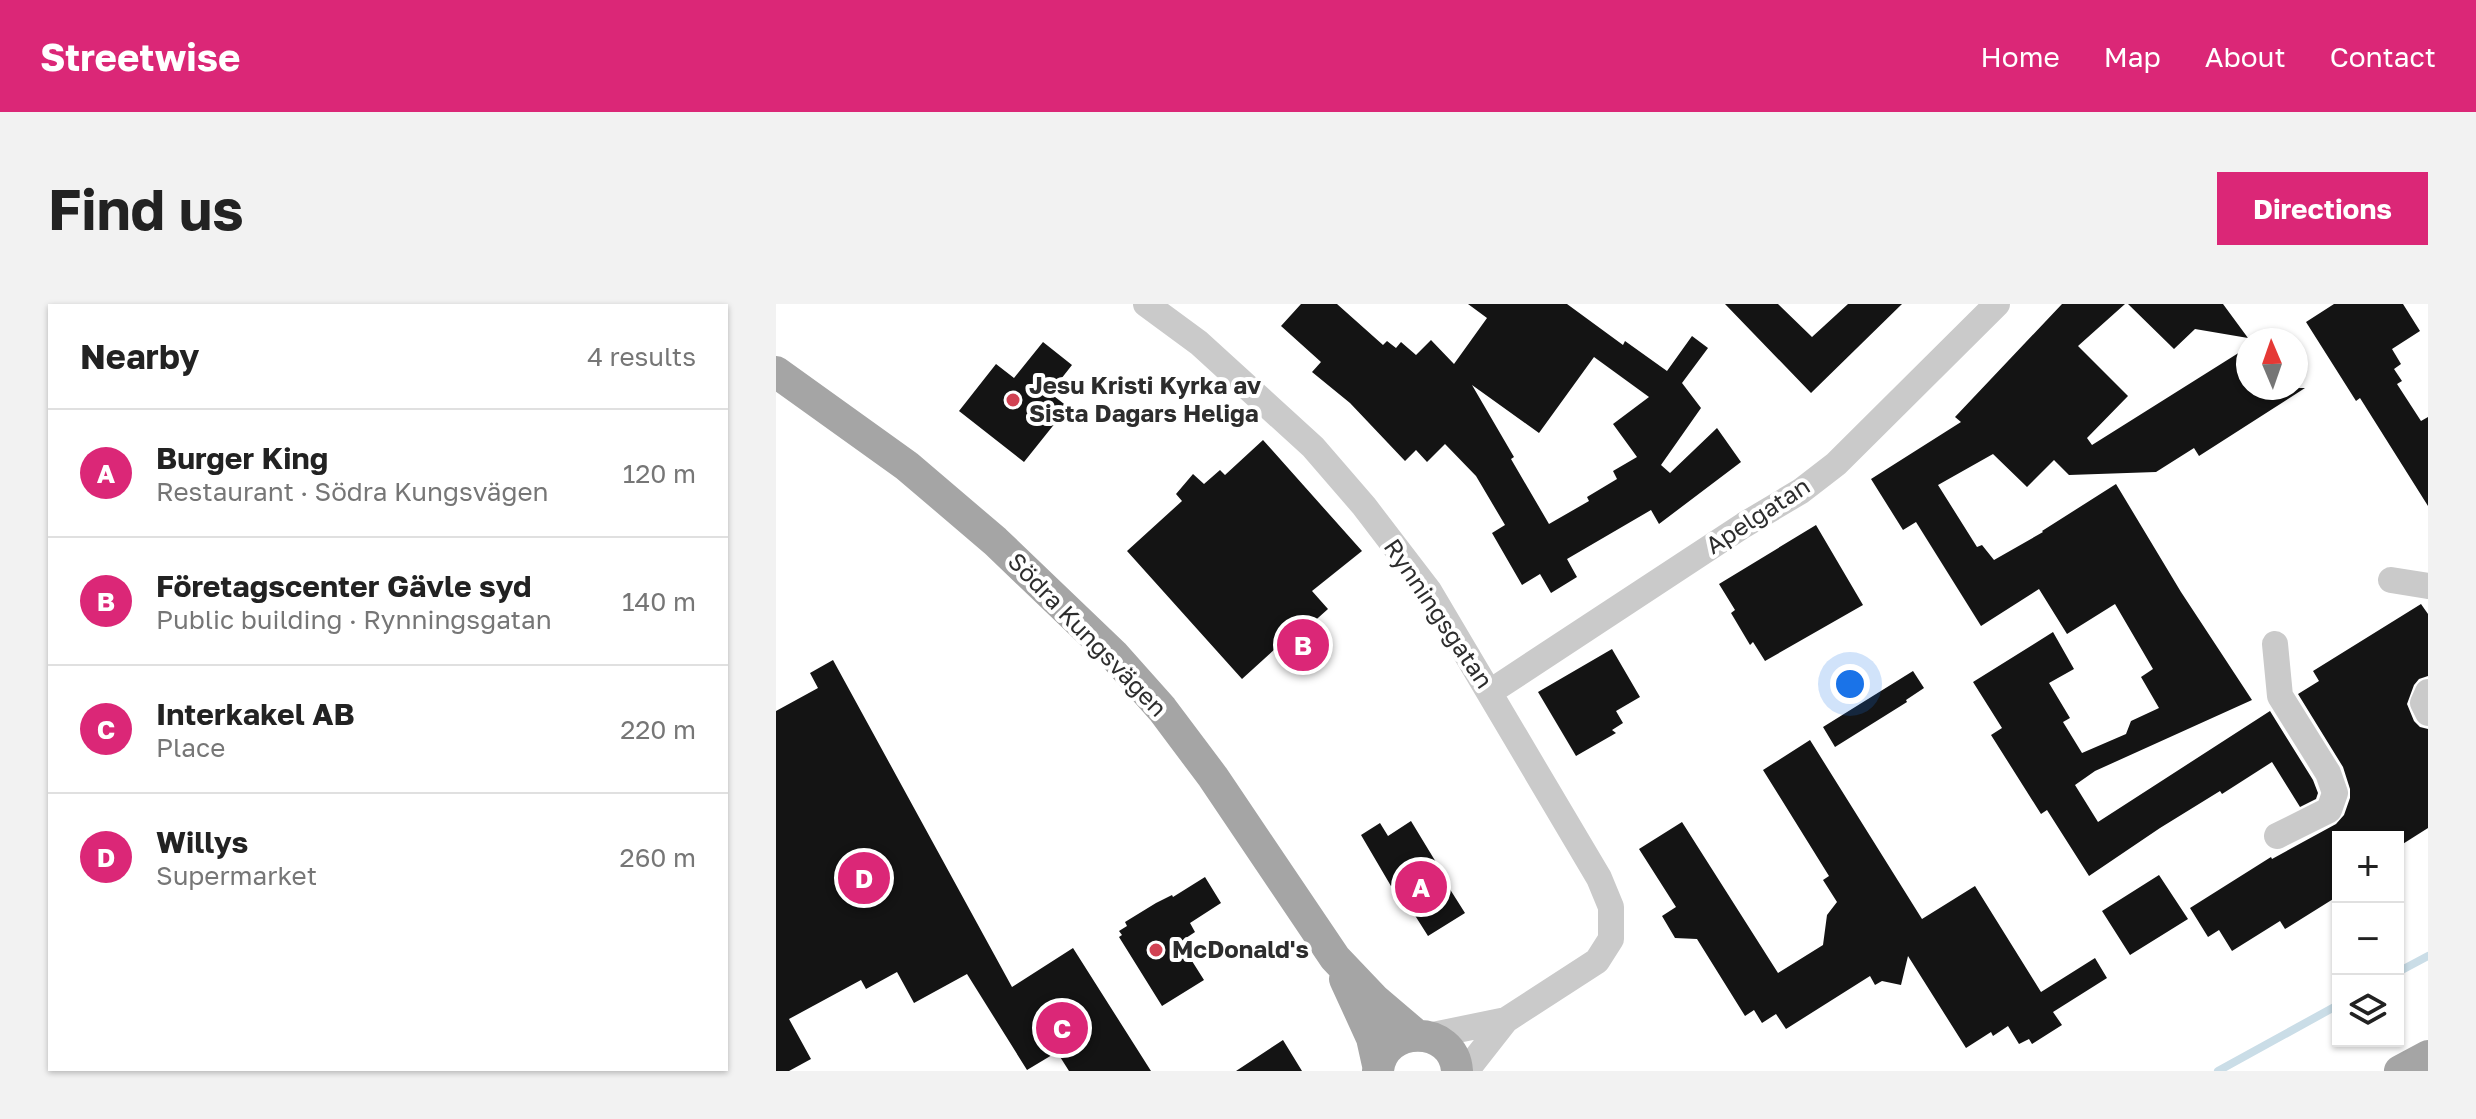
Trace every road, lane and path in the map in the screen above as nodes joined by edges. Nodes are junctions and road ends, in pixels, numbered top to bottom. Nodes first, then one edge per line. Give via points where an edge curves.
1 (1997, 304) edge
2 (1152, 306) edge
3 (776, 372) edge
4 (2391, 580) dead end
5 (2428, 586) edge
6 (2275, 644) dead end
7 (1490, 692) junction
8 (2428, 692) edge
9 (2428, 713) edge
10 (2277, 836) dead end
11 (1335, 958) junction
12 (1506, 1020) junction
13 (1422, 1035) junction
14 (2428, 1056) edge
15 (1378, 1068) edge
16 (1457, 1071) edge
17 (1466, 1071) edge
18 (2400, 1071) edge

1 - 7 street, Apelgatan via 1836,464 1801,491
2 - 7 street, Rynningsgatan via 1199,343 1338,474 1429,591
3 - 11 main road, Södra Kungsvägen via 907,466 1113,654 1213,777
4 - 5 street
6 - 10 street via 2280,696 2335,793 2329,810
7 - 12 street, Rynningsgatan via 1611,907 1611,939 1597,961
8 - 9 street via 2423,703
11 - 13 main road, Södra Kungsvägen via 1375,1000
11 - 15 main road, Södra Kungsvägen via 1372,1038
12 - 13 street
12 - 17 street
13 - 15 main road via 1401,1037 1388,1047
13 - 16 main road, Södra Kungsvägen via 1451,1052
14 - 18 main road

